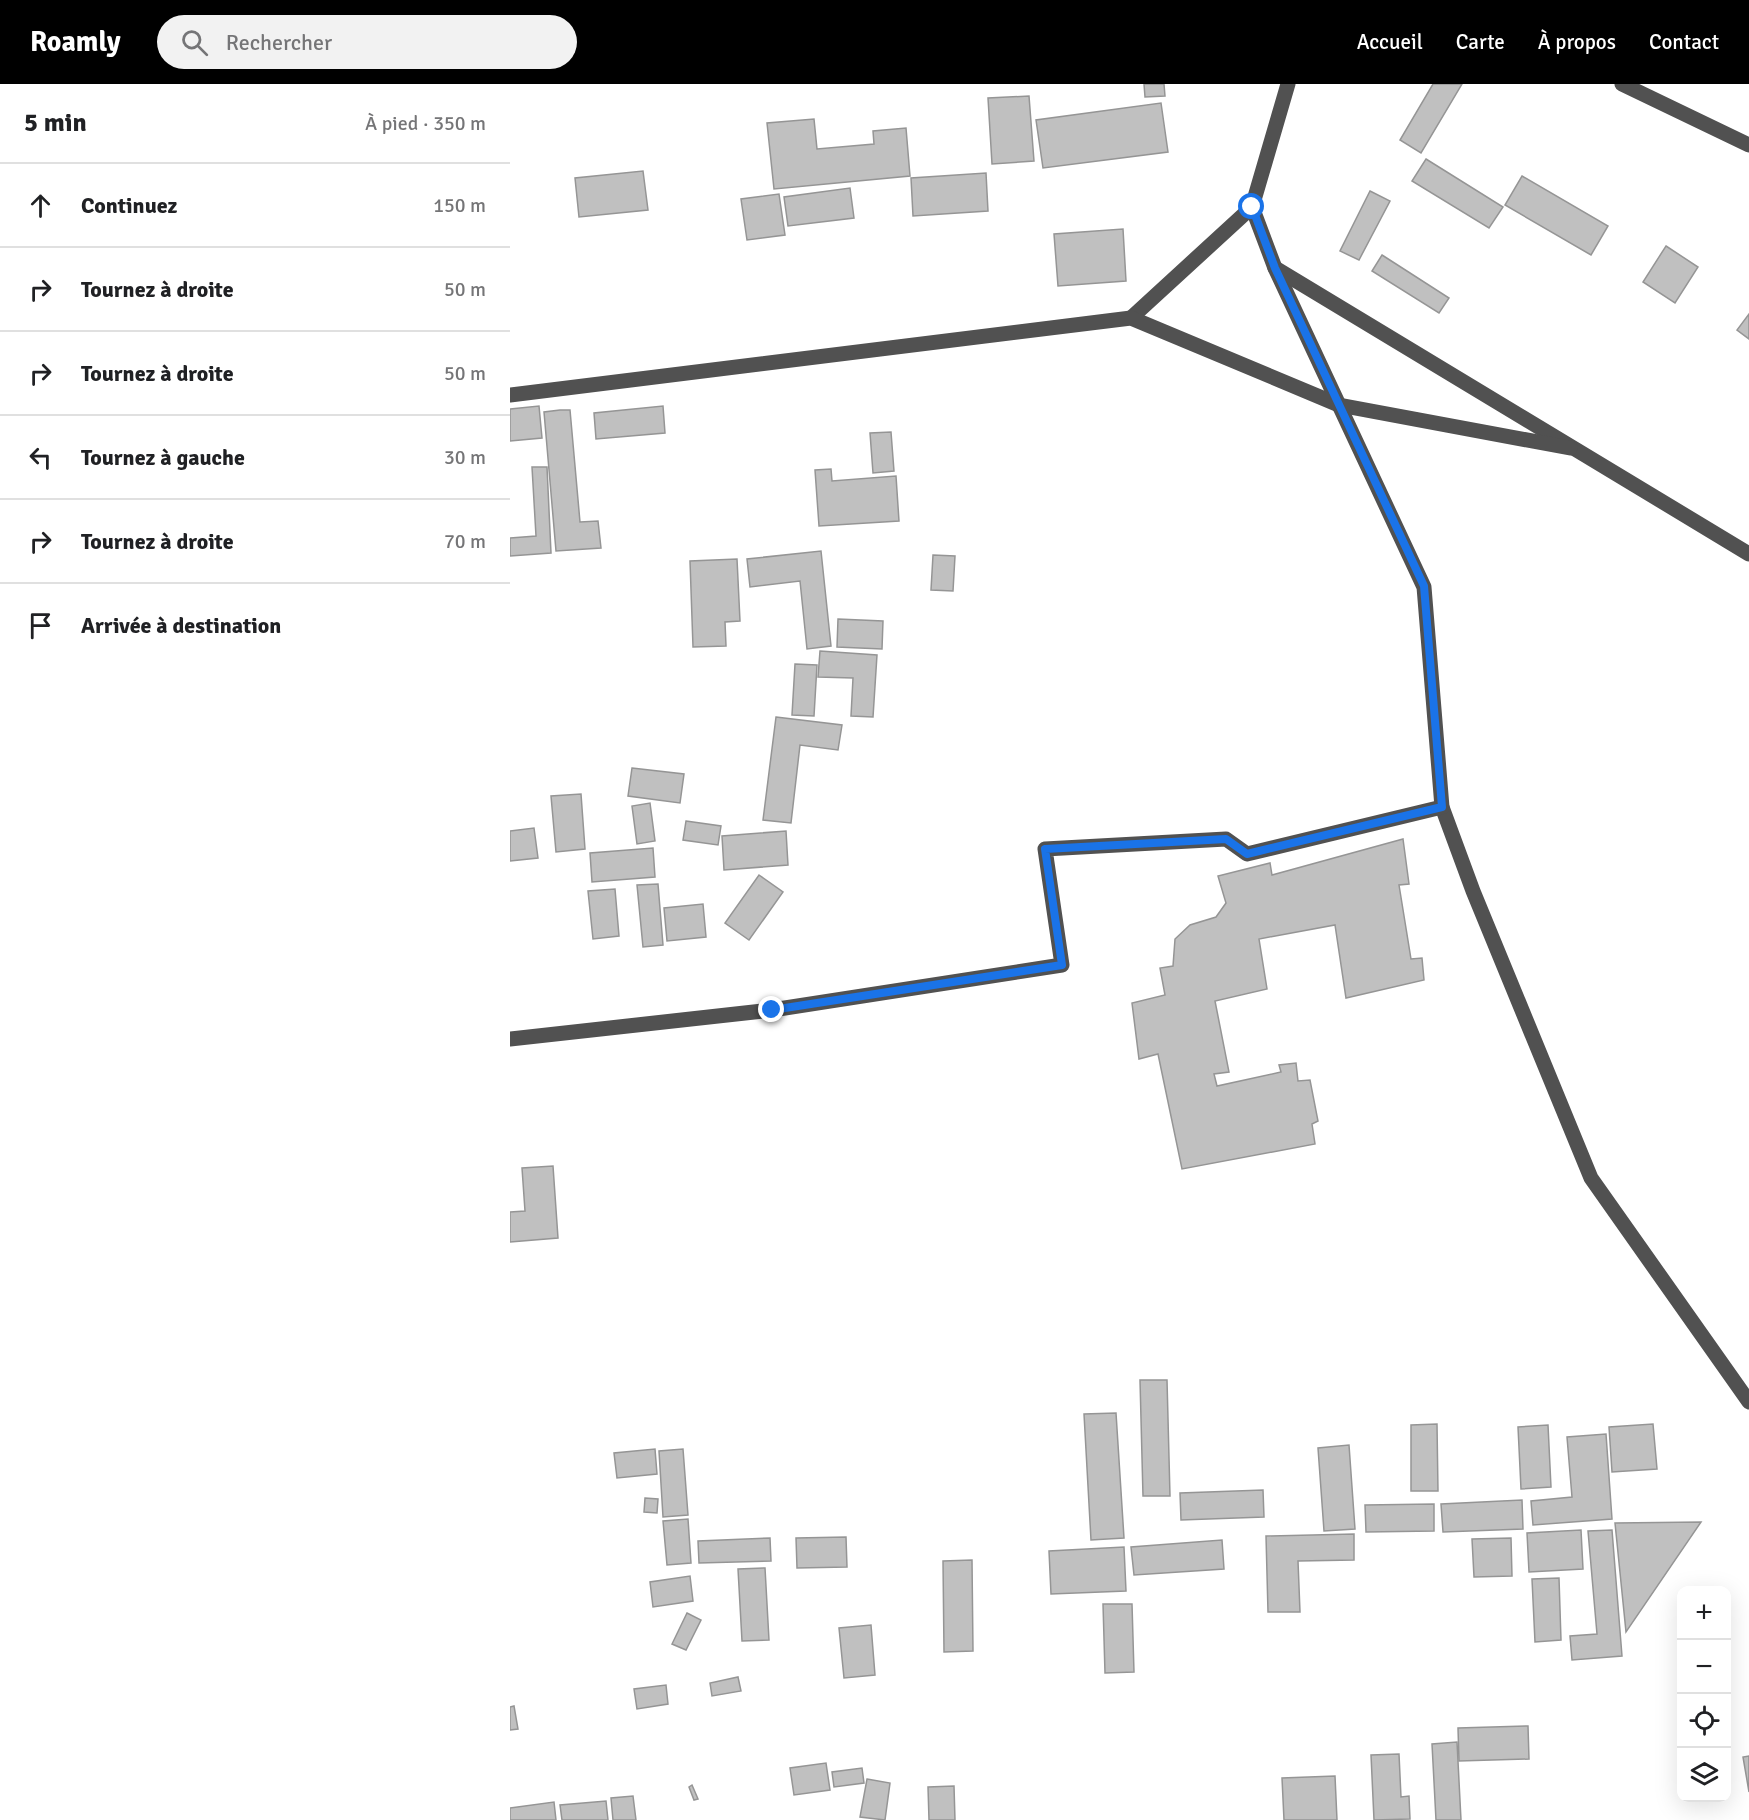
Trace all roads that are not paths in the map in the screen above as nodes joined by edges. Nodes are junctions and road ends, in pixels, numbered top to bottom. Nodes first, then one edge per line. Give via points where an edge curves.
1 (1288, 84) edge
2 (1622, 84) edge
3 (1749, 145) edge
4 (1252, 207) junction
5 (1275, 268) junction
6 (1131, 318) junction
7 (510, 394) edge
8 (1339, 405) junction
9 (1570, 448) junction
10 (1749, 554) edge
11 (1442, 807) junction
12 (510, 1039) edge
13 (1749, 1402) edge

1 - 4 street
2 - 3 street
4 - 5 street
4 - 6 street
5 - 8 street
5 - 9 street
6 - 7 street
6 - 8 street
8 - 9 street
8 - 11 street via 1424,586
9 - 10 street
11 - 12 street via 1247,854 1226,839 1045,849 1062,965 772,1010
11 - 13 street via 1591,1178

